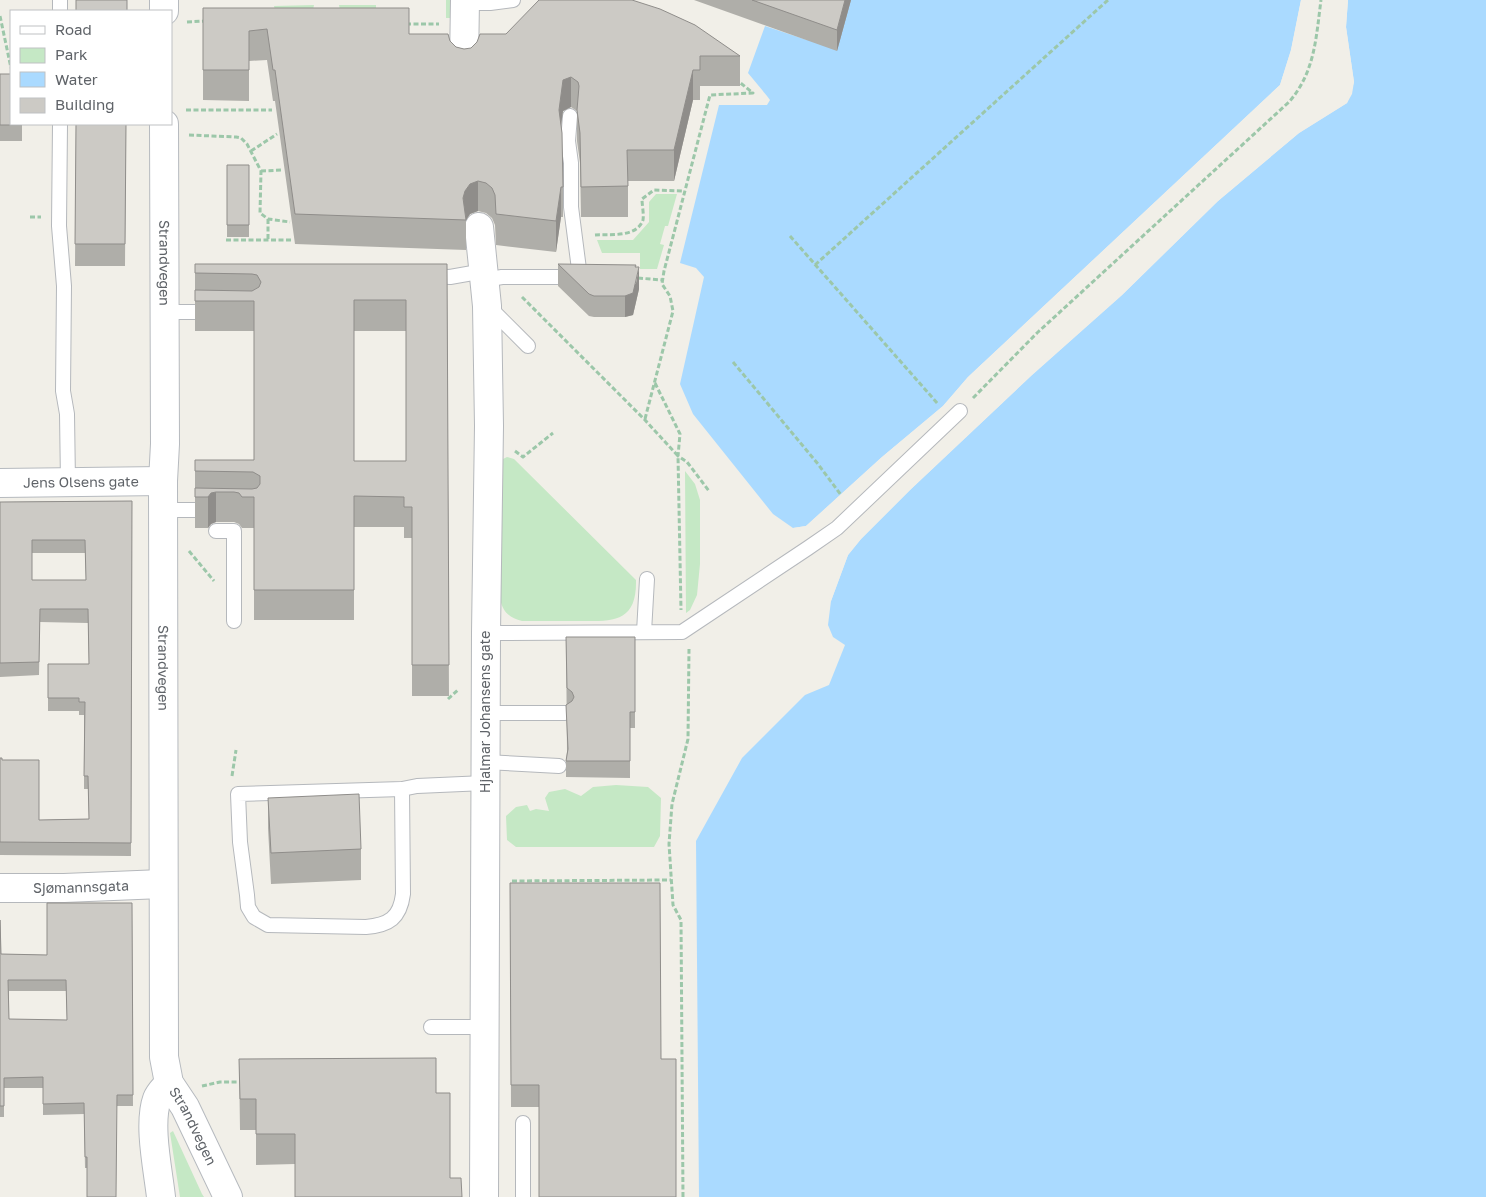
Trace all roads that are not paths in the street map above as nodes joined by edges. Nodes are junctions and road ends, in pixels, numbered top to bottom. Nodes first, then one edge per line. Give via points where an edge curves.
1 (513, 0) edge
2 (464, 1) edge
3 (464, 64) edge
4 (570, 116) dead end
5 (179, 123) edge
6 (60, 125) edge
7 (480, 227) dead end
8 (421, 276) edge
9 (489, 284) junction
10 (165, 312) junction
11 (226, 313) edge
12 (528, 346) dead end
13 (960, 411) road end
14 (163, 482) junction
15 (0, 483) edge
16 (68, 483) junction
17 (163, 510) junction
18 (224, 510) edge
19 (216, 531) dead end
20 (647, 580) dead end
21 (234, 621) dead end
22 (486, 632) junction
23 (644, 632) junction
24 (486, 712) junction
25 (565, 713) edge
26 (558, 766) dead end
27 (485, 772) junction
28 (402, 789) junction
29 (162, 884) junction
30 (0, 888) edge
31 (431, 1027) dead end
32 (484, 1027) junction
33 (169, 1083) junction
34 (523, 1123) dead end
35 (161, 1197) edge
36 (228, 1197) edge
37 (484, 1197) edge
38 (523, 1197) edge

1 - 2 lane via 490,3
2 - 3 street
4 - 9 lane via 571,207 585,277
5 - 10 street, Strandvegen
6 - 16 lane via 59,226 64,286 63,391
7 - 9 street, Hjalmar Johansens gate
8 - 9 lane
9 - 12 lane
9 - 22 street, Hjalmar Johansens gate
10 - 11 lane
10 - 14 street, Strandvegen
13 - 23 lane via 837,528 682,632
14 - 16 street, Jens Olsens gate
14 - 17 street, Strandvegen
15 - 16 street, Jens Olsens gate
17 - 18 lane
17 - 29 street, Strandvegen
19 - 21 lane via 234,531
20 - 23 lane
22 - 23 lane
22 - 24 street, Hjalmar Johansens gate
24 - 25 lane
24 - 27 street, Hjalmar Johansens gate
26 - 27 lane
27 - 28 lane via 415,781
27 - 32 street, Hjalmar Johansens gate
28 - 28 lane via 238,794 248,908 254,917 268,924 366,927 381,926 392,919 402,907
29 - 30 street, Sjømannsgata
29 - 33 street, Strandvegen via 164,1057
31 - 32 lane
32 - 37 street, Hjalmar Johansens gate
33 - 35 street via 158,1097 154,1113
33 - 36 street, Strandvegen via 185,1107
34 - 38 lane

